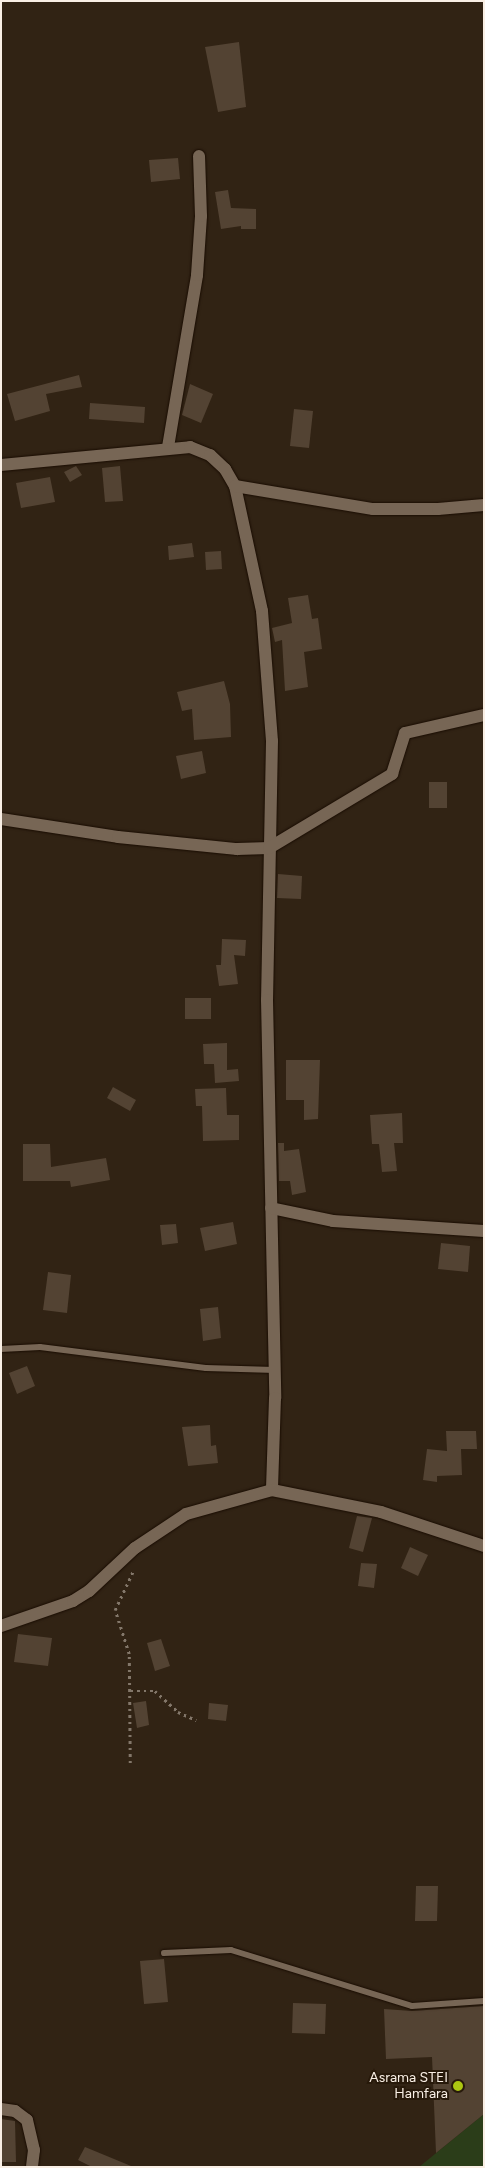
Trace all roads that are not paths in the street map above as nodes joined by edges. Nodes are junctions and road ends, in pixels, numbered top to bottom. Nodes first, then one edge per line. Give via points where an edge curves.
1 (199, 156) dead end
2 (168, 447) junction
3 (1, 466) edge
4 (235, 486) junction
5 (484, 504) edge
6 (484, 715) edge
7 (1, 819) edge
8 (269, 848) junction
9 (271, 1208) junction
10 (484, 1231) edge
11 (1, 1350) edge
12 (275, 1370) junction
13 (272, 1490) junction
14 (484, 1546) edge
15 (1, 1626) edge
16 (164, 1953) dead end
17 (484, 2001) edge
18 (1, 2109) edge
19 (33, 2167) edge

1 - 2 street via 202,216 198,268
2 - 3 street
2 - 4 street via 190,447 210,455 225,469
4 - 5 street via 374,509 438,509
4 - 8 street via 262,611 272,741
6 - 8 street via 405,733 392,774
7 - 8 street via 118,838 237,849
8 - 9 street
9 - 10 street via 333,1221
9 - 12 street
11 - 12 lane via 40,1347 206,1368
12 - 13 street
13 - 14 street via 381,1512
13 - 15 street via 186,1514 135,1548 89,1591 73,1601
16 - 17 lane via 231,1950 412,2006
18 - 19 street via 15,2111 27,2120 33,2144

